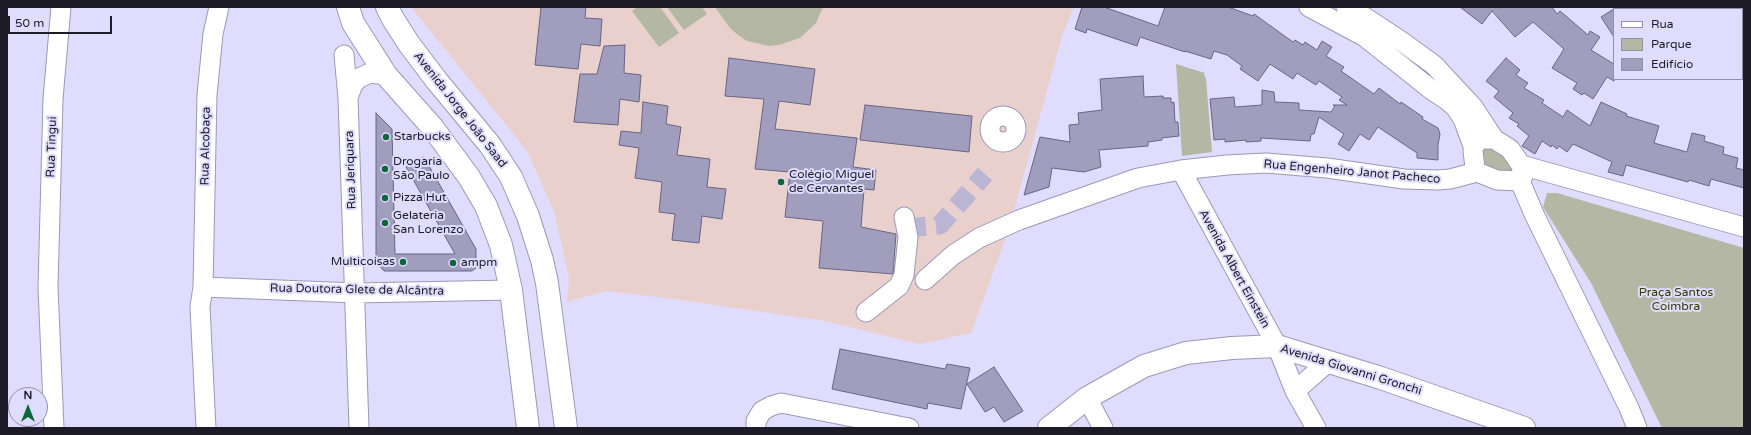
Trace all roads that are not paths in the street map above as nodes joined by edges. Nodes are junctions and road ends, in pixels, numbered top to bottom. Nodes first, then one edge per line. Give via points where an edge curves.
1 (61, 7) edge
2 (219, 7) edge
3 (348, 7) edge
4 (387, 7) edge
5 (1309, 7) edge
6 (1346, 7) edge
7 (344, 55) dead end
8 (386, 75) junction
9 (348, 98) junction
10 (1482, 141) junction
11 (1181, 170) junction
12 (1477, 172) junction
13 (1520, 173) junction
14 (904, 217) dead end
15 (1744, 227) edge
16 (925, 280) dead end
17 (203, 287) junction
18 (511, 290) junction
19 (356, 293) junction
20 (866, 312) dead end
21 (1277, 346) junction
22 (1328, 362) junction
23 (1295, 390) junction
24 (1087, 398) junction
25 (54, 428) edge
26 (206, 428) edge
27 (359, 428) edge
28 (528, 428) edge
29 (566, 428) edge
30 (756, 428) edge
31 (909, 428) edge
32 (1049, 428) edge
33 (1103, 428) edge
34 (1316, 428) edge
35 (1524, 428) edge
36 (1637, 428) edge

1 - 25 street, Rua Tingui via 53,99 48,287
2 - 17 street, Rua Alcobaça via 213,34 207,95
3 - 8 main road via 353,23
4 - 29 main road, Avenida Jorge João Saad via 409,44 467,116 511,177 528,216 548,283
5 - 10 street via 1365,37 1447,100
6 - 10 street via 1401,41 1434,66 1473,107
7 - 9 street
8 - 9 street, Rua Jeriquara via 370,73 359,78 353,84
8 - 18 main road via 433,128 469,177 486,206 502,245
9 - 19 street, Rua Jeriquara
10 - 12 street via 1473,155
10 - 13 street via 1510,149
11 - 12 street, Rua Engenheiro Janot Pacheco via 1227,164 1266,163 1327,168 1404,179 1438,180 1450,180
11 - 16 street, Rua Engenheiro Janot Pacheco via 1138,178 1019,220 979,238 953,255
11 - 21 street, Avenida Albert Einstein
12 - 13 street via 1497,180
13 - 15 street
13 - 36 street via 1534,214
14 - 20 street via 908,237 904,275 899,286
17 - 19 street, Rua Doutora Glete de Alcântra
17 - 26 street, Rua Alcobaça via 200,307
18 - 19 street, Rua Doutora Glete de Alcântra
18 - 28 main road
19 - 27 street, Rua Jeriquara
21 - 22 main road, Avenida Giovanni Gronchi
21 - 23 street, Avenida Albert Einstein
21 - 24 main road, Avenida Giovanni Gronchi via 1186,353 1144,366
22 - 23 street
22 - 35 main road, Avenida Giovanni Gronchi
23 - 34 street, Avenida Albert Einstein
24 - 32 main road, Avenida Giovanni Gronchi
24 - 33 street
30 - 31 street via 756,421 762,411 781,403

